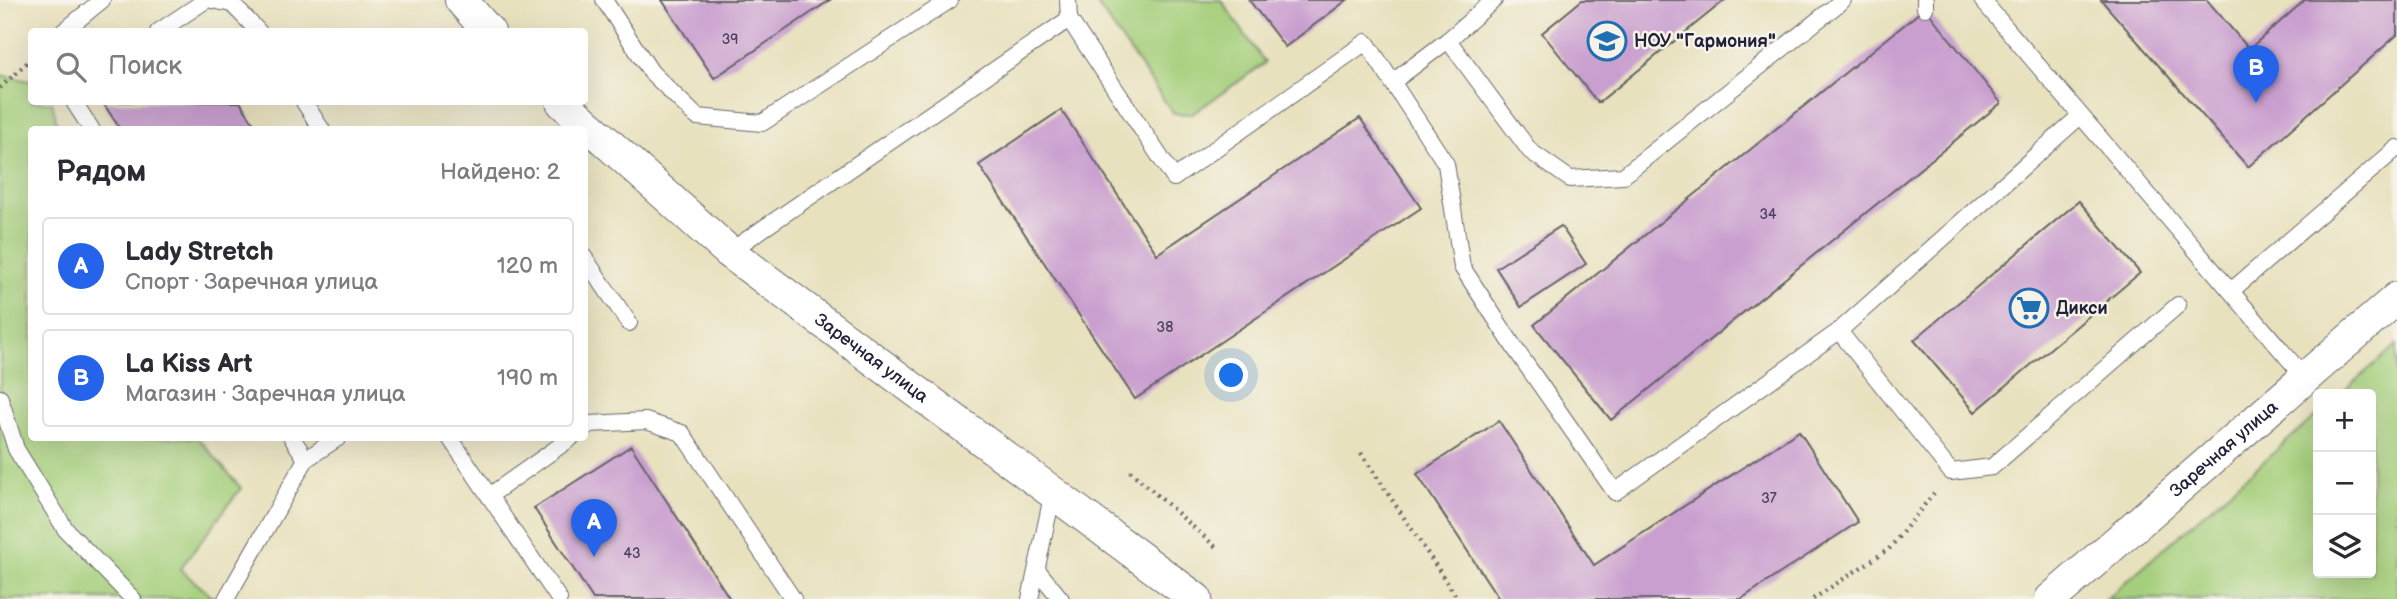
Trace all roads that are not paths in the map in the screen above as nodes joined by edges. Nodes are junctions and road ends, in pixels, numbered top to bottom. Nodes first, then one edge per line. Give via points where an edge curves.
1 (102, 0) edge
2 (206, 0) edge
3 (212, 0) edge
4 (461, 0) edge
5 (604, 0) edge
6 (950, 0) edge
7 (1068, 0) edge
8 (1494, 0) edge
9 (1843, 0) edge
10 (1985, 1) edge
11 (1069, 19) junction
12 (69, 28) edge
13 (164, 28) edge
14 (255, 28) edge
15 (486, 28) edge
16 (1448, 40) junction
17 (1394, 81) junction
18 (76, 105) edge
19 (306, 105) edge
20 (2080, 116) junction
21 (89, 126) edge
22 (319, 126) edge
23 (588, 132) edge
24 (2397, 148) edge
25 (729, 252) junction
26 (588, 263) edge
27 (2231, 291) junction
28 (2397, 298) edge
29 (2178, 304) dead end
30 (629, 324) dead end
31 (1839, 331) junction
32 (2305, 378) junction
33 (0, 398) edge
34 (588, 425) edge
35 (294, 441) edge
36 (333, 441) edge
37 (452, 441) edge
38 (468, 441) edge
39 (567, 441) edge
40 (464, 457) junction
41 (306, 459) junction
42 (1053, 492) junction
43 (489, 496) junction
44 (1038, 571) junction
45 (133, 599) edge
46 (226, 599) edge
47 (559, 599) edge
48 (793, 599) edge
49 (1030, 599) edge
50 (1061, 599) edge
51 (1196, 599) edge
52 (2051, 599) edge

1 - 12 lane
2 - 13 lane
3 - 14 lane via 232,4
4 - 15 street
5 - 6 lane via 651,72 697,117 762,123
7 - 11 lane
8 - 16 lane
9 - 16 lane via 1623,176 1570,179 1530,151
10 - 20 lane
11 - 17 lane via 1174,178 1366,42
11 - 25 lane
16 - 17 lane
17 - 31 lane via 1447,164 1462,267 1615,492
18 - 21 lane
19 - 22 lane
20 - 27 lane
20 - 31 lane
23 - 25 street, Заречная улица
24 - 27 lane
25 - 42 street, Заречная улица
26 - 30 lane
27 - 32 lane
28 - 32 street, Заречная улица
29 - 31 lane via 1992,467 1951,472
32 - 52 street, Заречная улица
33 - 45 lane via 16,449 66,530
34 - 48 lane via 646,421 682,433
35 - 41 lane
36 - 41 lane
37 - 40 lane
38 - 40 lane
39 - 43 lane
40 - 43 lane
41 - 46 lane
42 - 44 lane
42 - 51 street, Заречная улица
43 - 47 lane
44 - 49 lane
44 - 50 lane

